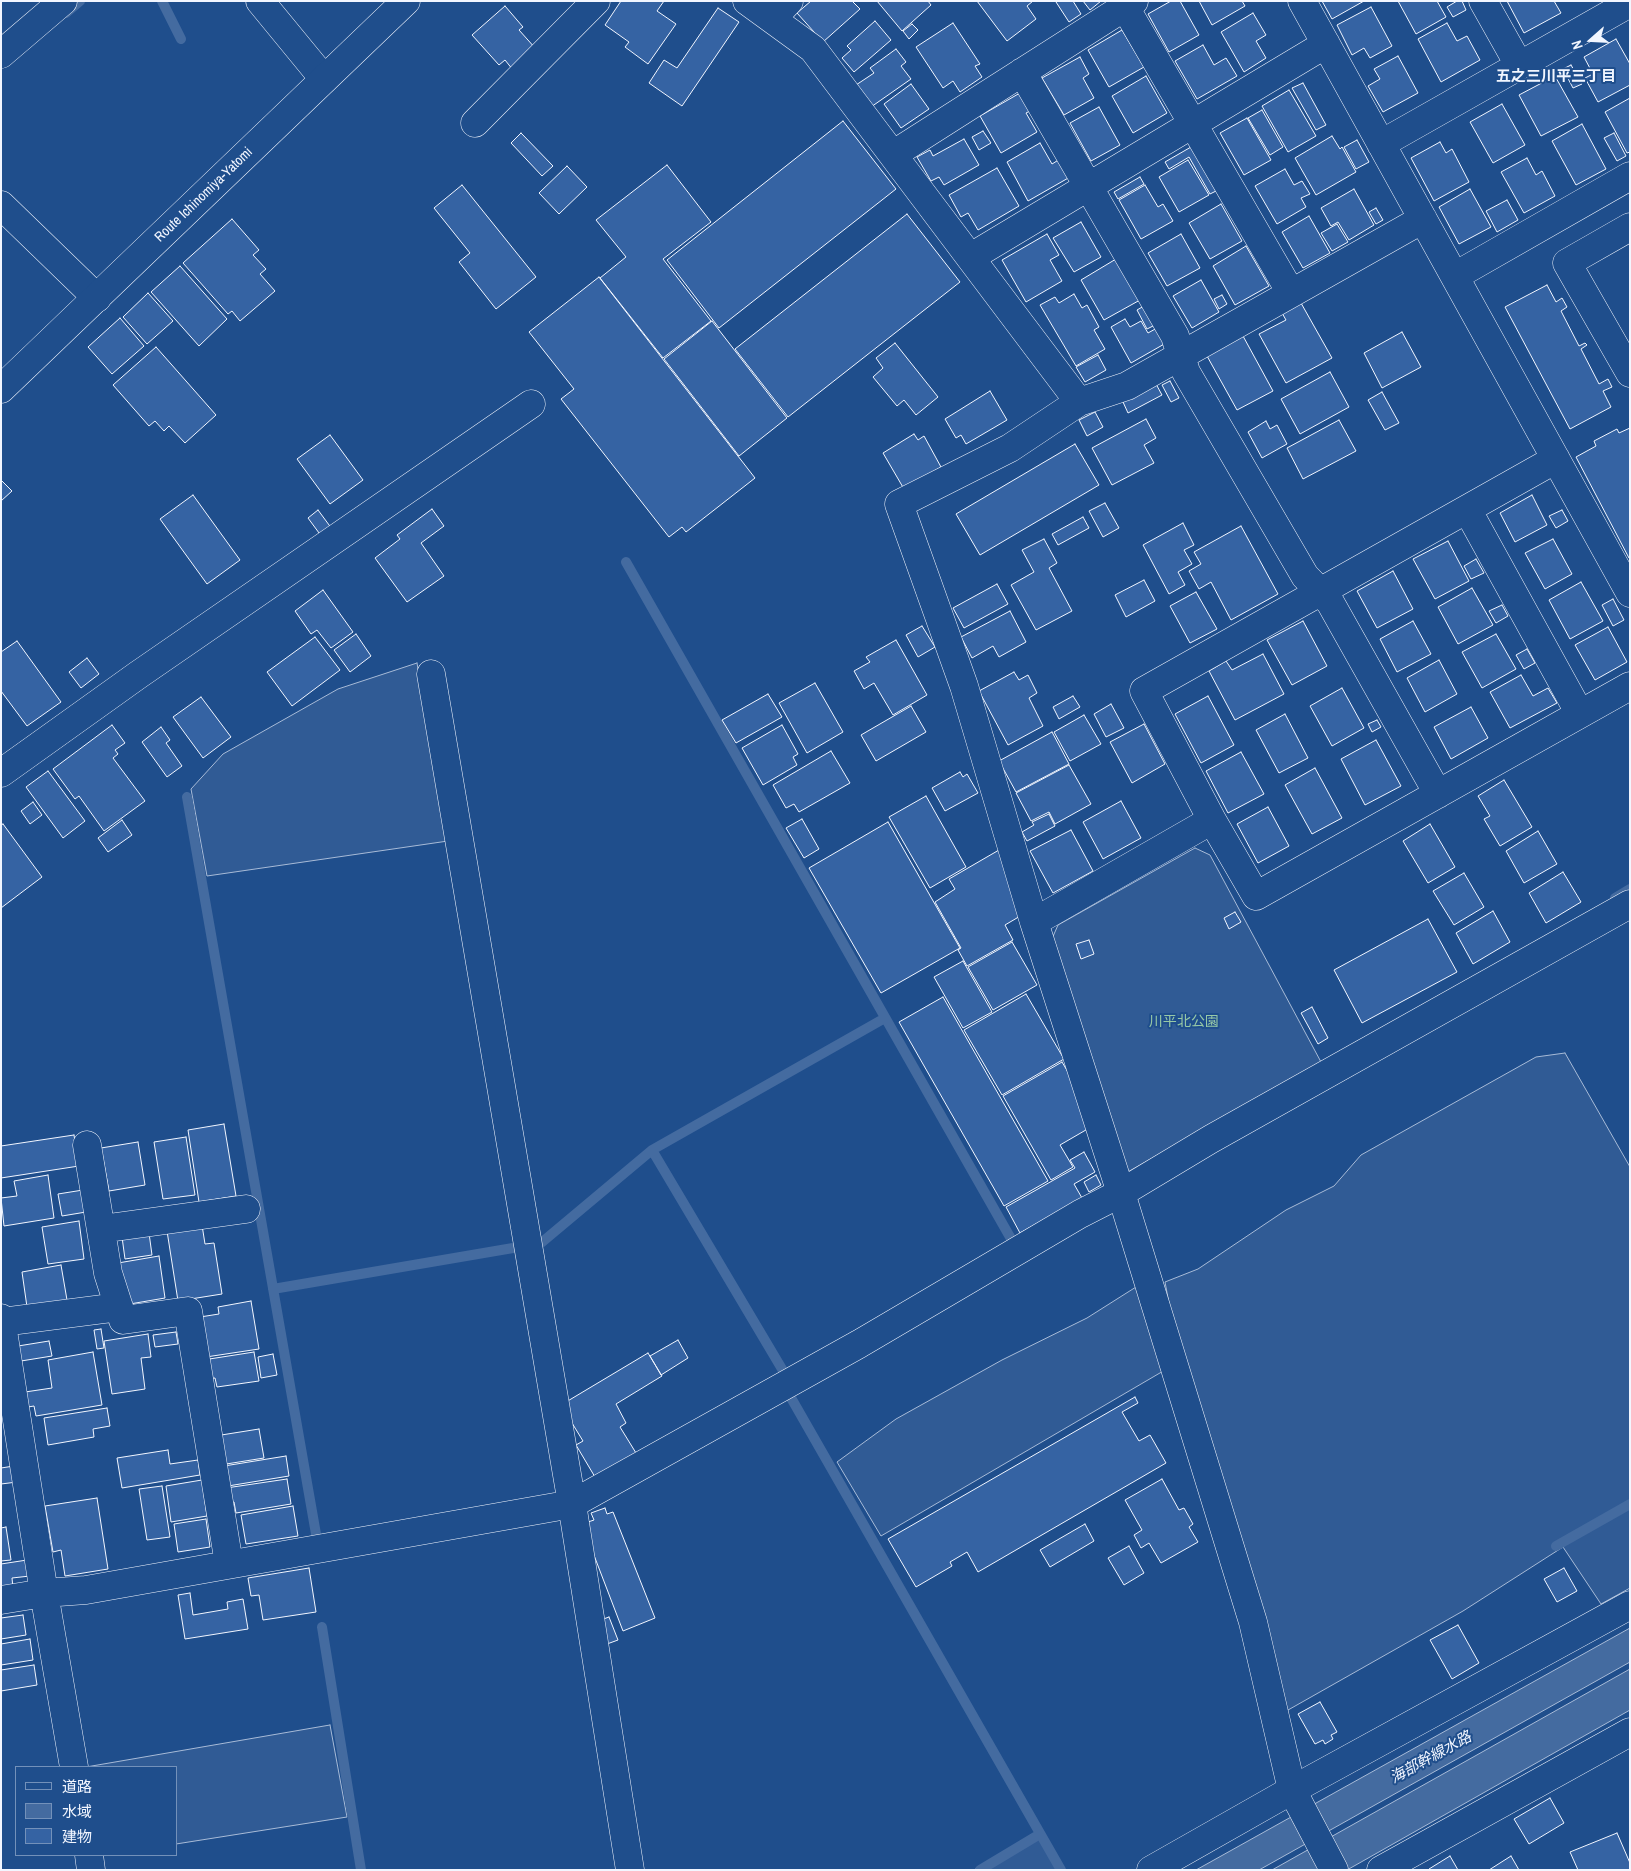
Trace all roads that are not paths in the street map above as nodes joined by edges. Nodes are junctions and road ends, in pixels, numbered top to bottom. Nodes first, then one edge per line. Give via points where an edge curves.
1 (63, 1) edge
2 (260, 1) edge
3 (406, 1) edge
4 (596, 1) edge
5 (747, 1) edge
6 (1302, 1) edge
7 (1483, 1) edge
8 (1630, 3) edge
9 (1129, 4) edge
10 (780, 10) edge
11 (1326, 44) junction
12 (1, 54) edge
13 (1519, 66) junction
14 (1022, 72) junction
15 (324, 80) junction
16 (475, 122) dead end
17 (1193, 124) junction
18 (1382, 144) junction
19 (894, 154) junction
20 (1630, 176) edge
21 (1088, 187) junction
22 (1, 204) edge
23 (1423, 219) junction
24 (1630, 227) edge
25 (971, 257) junction
26 (1455, 276) junction
27 (1291, 293) junction
28 (97, 298) junction
29 (1181, 356) junction
30 (1630, 373) edge
31 (1, 389) edge
32 (1079, 402) junction
33 (530, 404) dead end
34 (1556, 459) junction
35 (1467, 510) junction
36 (1320, 592) junction
37 (1630, 593) edge
38 (431, 674) dead end
39 (1630, 686) edge
40 (1580, 714) junction
41 (1, 774) edge
42 (1438, 794) junction
43 (1212, 820) junction
44 (1630, 904) edge
45 (1034, 922) junction
46 (87, 1145) dead end
47 (1121, 1193) junction
48 (246, 1209) dead end
49 (101, 1229) junction
50 (119, 1307) junction
51 (1, 1318) edge
52 (3, 1337) edge
53 (572, 1504) junction
54 (229, 1564) junction
55 (44, 1593) junction
56 (1, 1600) edge
57 (1630, 1604) edge
58 (1630, 1732) edge
59 (74, 1766) edge
60 (1296, 1796) junction
61 (89, 1856) edge
62 (92, 1870) edge
63 (630, 1870) edge
64 (1151, 1870) edge
65 (1334, 1870) edge
66 (1381, 1870) edge

1 - 12 street
2 - 15 street
3 - 15 street, Route Ichinomiya-Yatomi
4 - 16 street
5 - 10 street
6 - 11 street
7 - 13 street
8 - 13 street
9 - 14 street
9 - 17 street
10 - 19 street
11 - 17 street
11 - 18 street
13 - 18 street
14 - 19 street
14 - 21 street
15 - 28 street, Route Ichinomiya-Yatomi
17 - 21 street
17 - 27 street
18 - 23 street
19 - 25 street
20 - 26 street
21 - 25 street
21 - 29 street via 1175,336
22 - 28 street
23 - 26 street
23 - 27 street
24 - 30 street via 1567,263
25 - 32 street
26 - 34 street
27 - 29 street
28 - 31 street, Route Ichinomiya-Yatomi
29 - 32 street via 1127,386
29 - 36 street via 1186,372 1305,576
32 - 45 street via 1010,448 899,504 964,686
33 - 41 street via 138,675
34 - 35 street
34 - 37 street
35 - 36 street
35 - 40 street
36 - 42 street via 1330,602
36 - 43 street via 1144,691
38 - 53 street
39 - 40 street
40 - 42 street
42 - 43 street via 1256,896
43 - 45 street
44 - 47 street via 1211,1139
45 - 47 street
46 - 49 street
47 - 53 street
47 - 60 street via 1253,1622
48 - 49 street
49 - 50 street via 108,1273
50 - 52 street
50 - 54 street via 123,1320 188,1310
51 - 52 street
52 - 55 street
53 - 54 street
53 - 63 street
54 - 55 street via 86,1590
55 - 56 street
55 - 59 street
57 - 60 street
58 - 66 street
60 - 64 street
60 - 65 street
61 - 62 street

